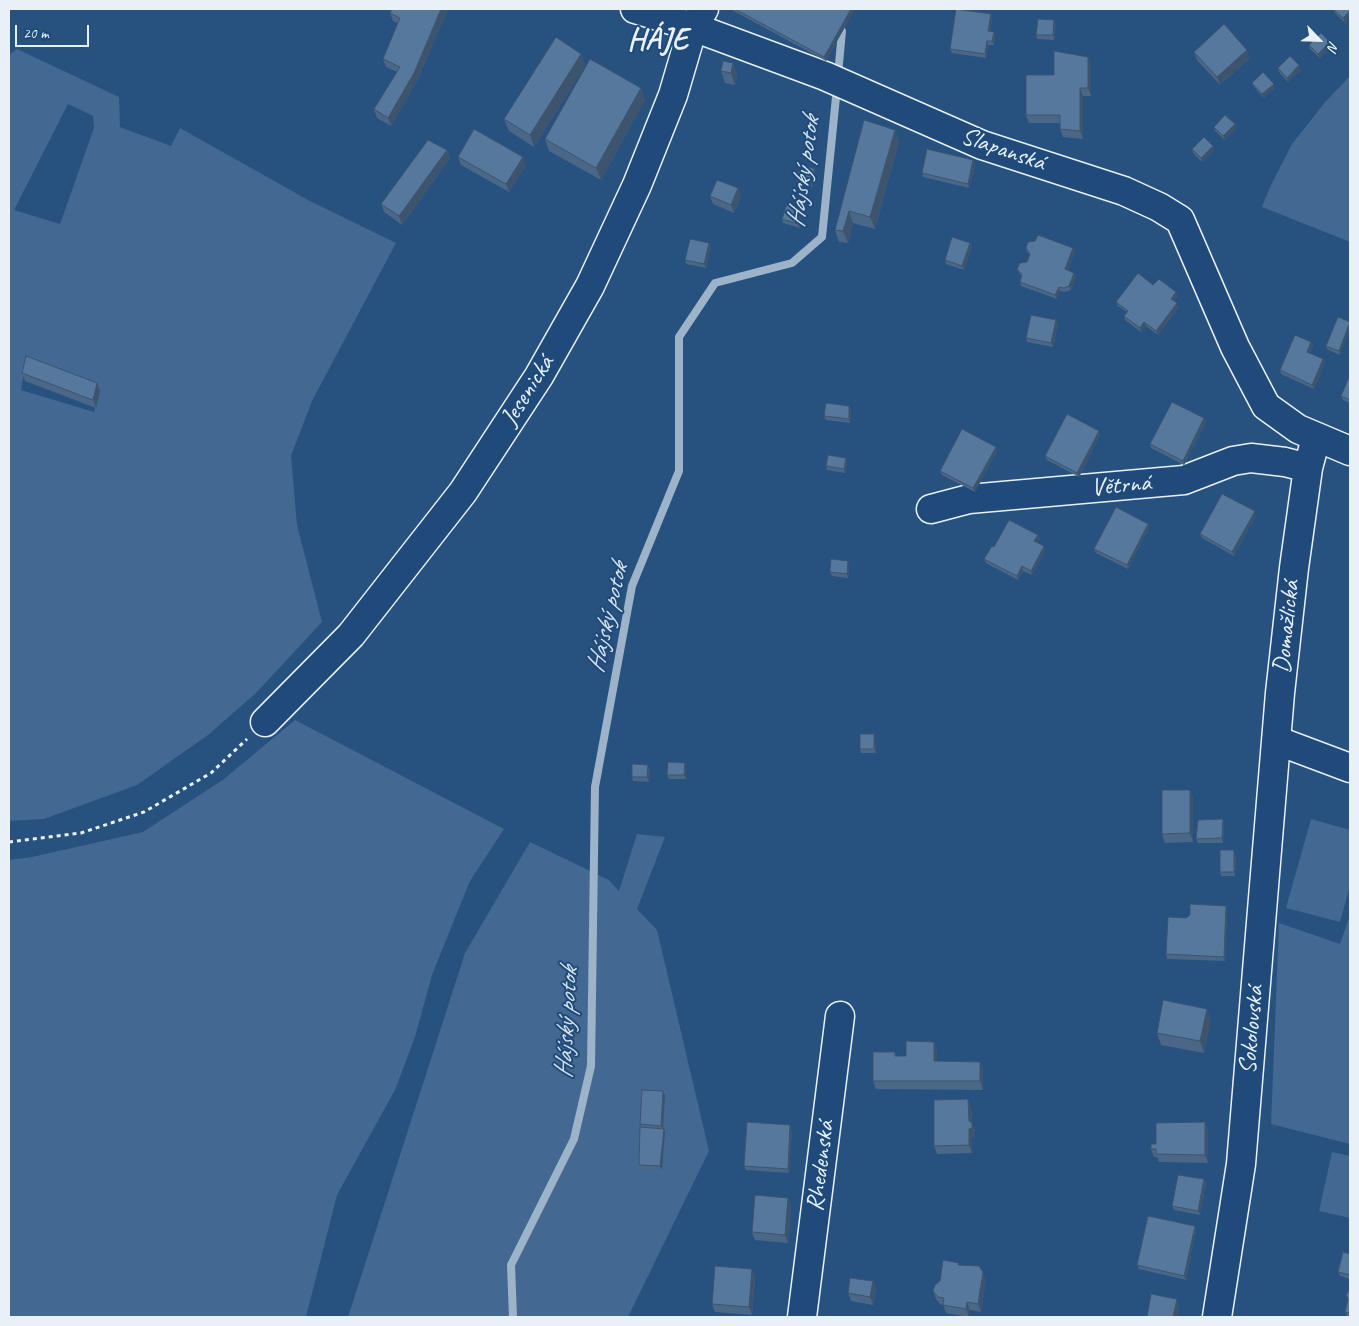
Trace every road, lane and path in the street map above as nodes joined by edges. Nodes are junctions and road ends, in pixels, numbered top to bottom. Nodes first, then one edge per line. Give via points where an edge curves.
1 (635, 9) edge
2 (698, 18) edge
3 (1316, 438) junction
4 (1350, 451) edge
5 (1308, 468) junction
6 (931, 509) dead end
7 (265, 722) joint
8 (1278, 741) junction
9 (1350, 768) edge
10 (9, 842) edge
11 (840, 1016) dead end
12 (802, 1317) edge
13 (1217, 1317) edge

1 - 2 street, Slapanská
2 - 3 street, Slapanská via 982,145 1124,191 1180,220 1235,347 1266,406
2 - 7 street, Jesenická via 673,95 637,185 590,286 539,376 464,492 350,635
3 - 4 street
3 - 5 street, Domažlická
5 - 6 street, Větrná via 1251,458 1233,460 1184,480 969,499
5 - 8 street, Domažlická via 1286,636
7 - 10 path via 211,773 144,812 81,832
8 - 9 street
8 - 13 street, Sokolovská via 1241,1164
11 - 12 street, Rhedenská

